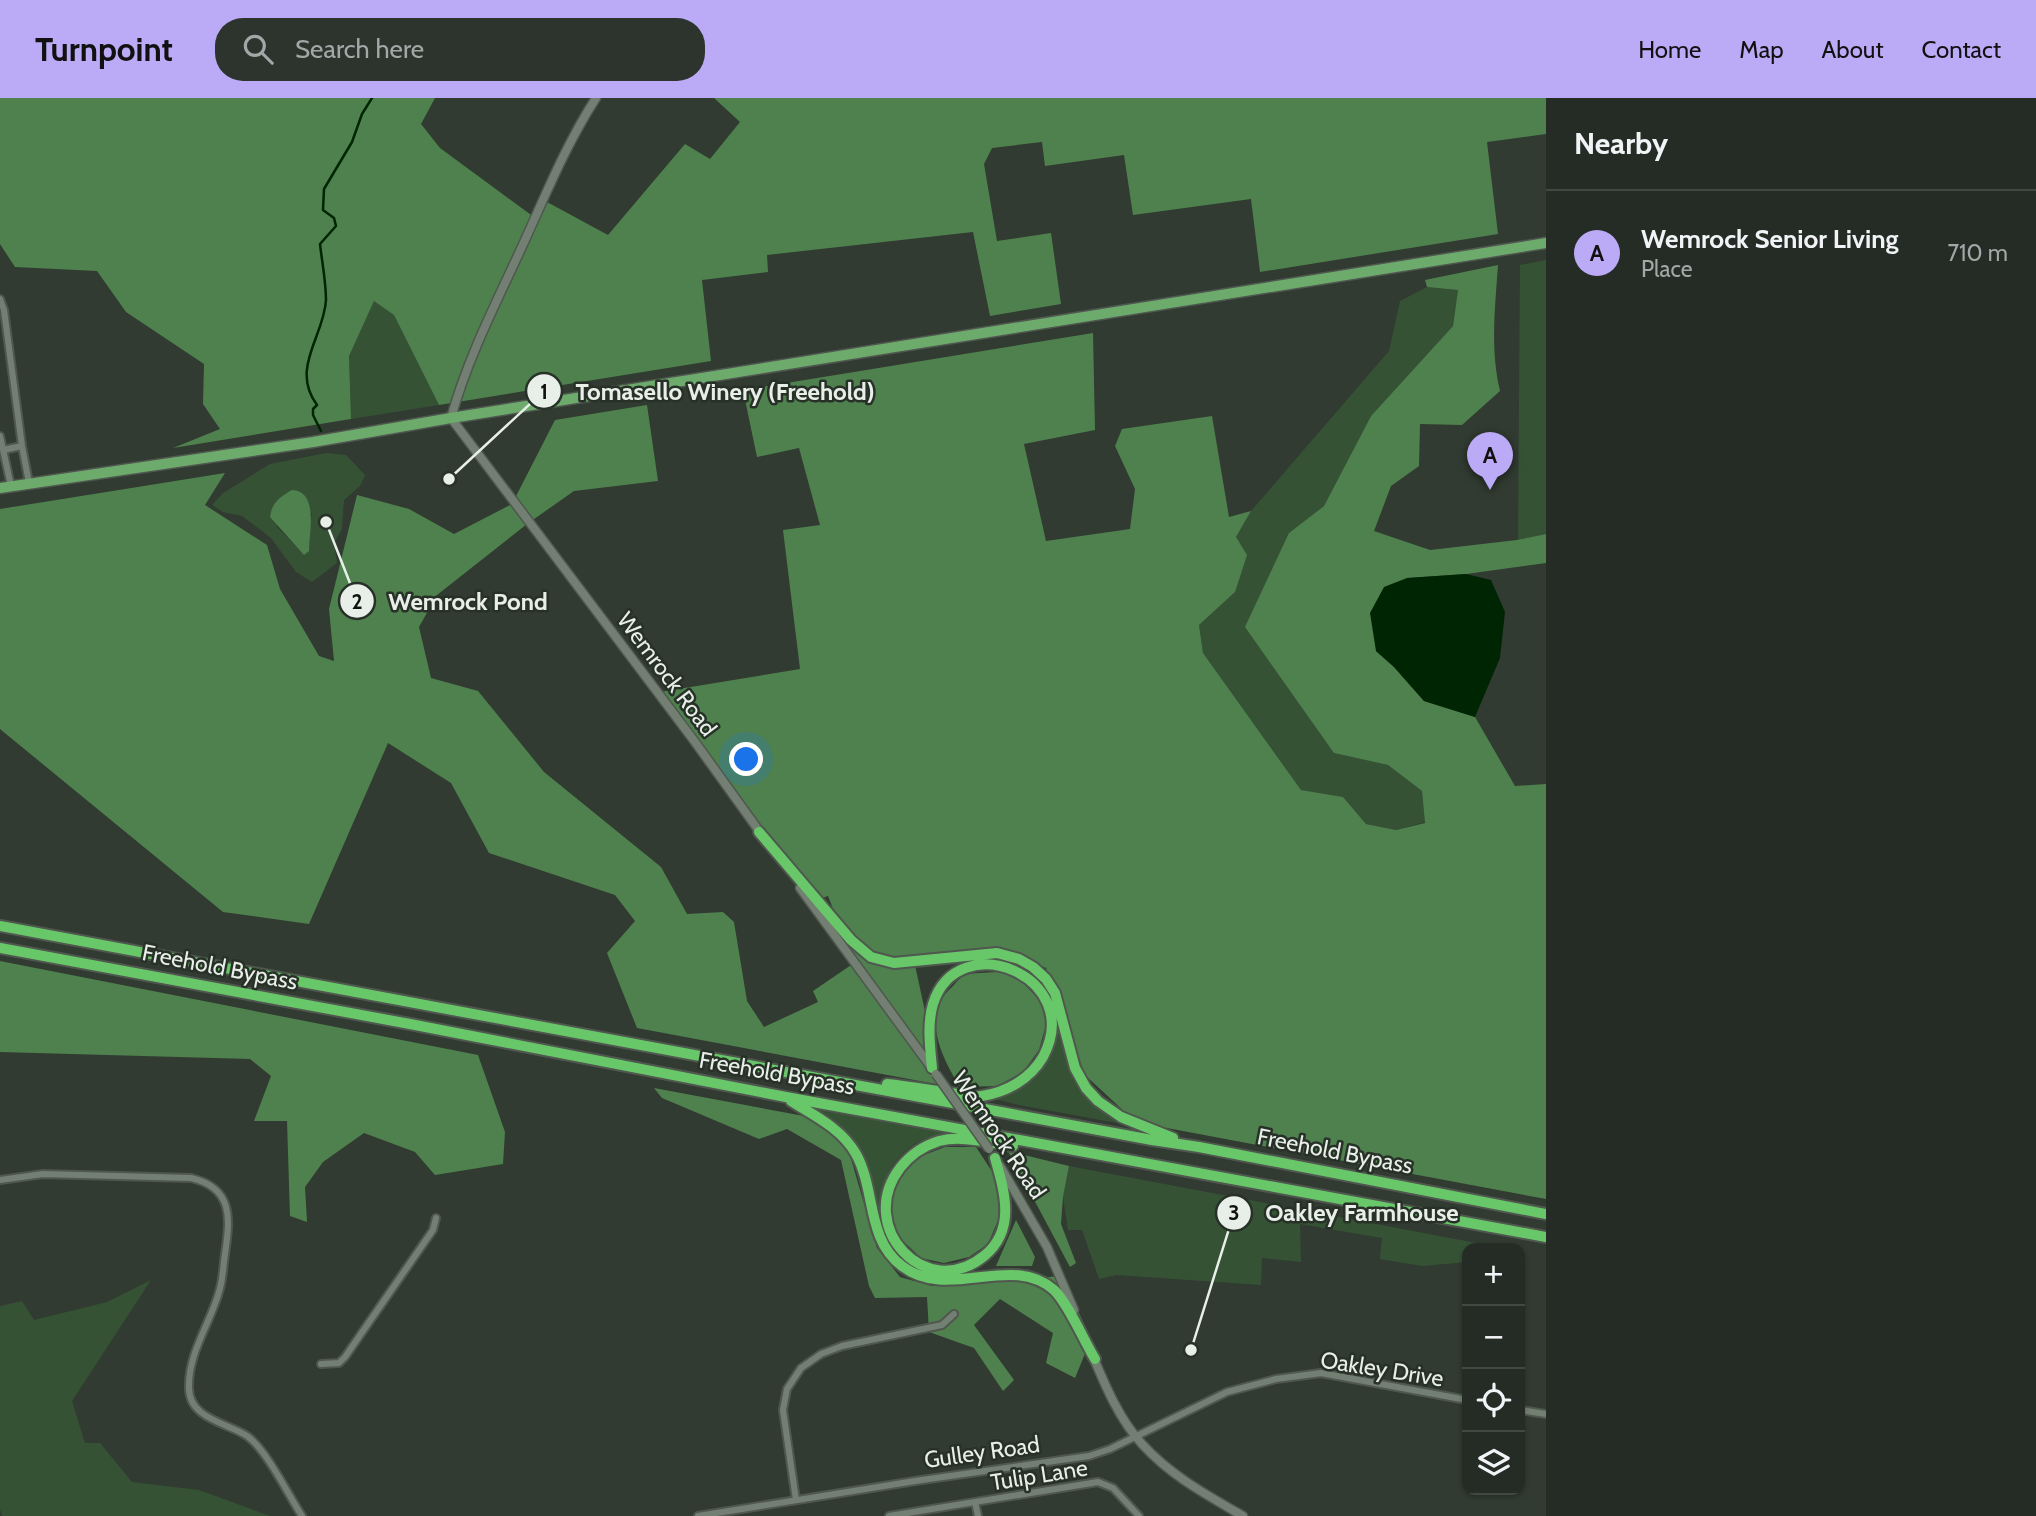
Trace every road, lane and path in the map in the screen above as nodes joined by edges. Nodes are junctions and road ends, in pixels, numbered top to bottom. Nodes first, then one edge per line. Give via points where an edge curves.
1 (596, 98) edge
2 (1546, 243) edge
3 (0, 299) edge
4 (0, 318) edge
5 (3, 338) edge
6 (451, 418) junction
7 (0, 436) edge
8 (22, 446) junction
9 (3, 450) junction
10 (29, 483) junction
11 (11, 486) junction
12 (0, 488) edge
13 (759, 832) junction
14 (0, 926) edge
15 (0, 948) edge
16 (934, 1071) junction
17 (810, 1077) junction
18 (786, 1097) junction
19 (1199, 1147) junction
20 (992, 1153) junction
21 (1168, 1168) junction
22 (0, 1180) edge
23 (1546, 1214) edge
24 (436, 1218) dead end
25 (1546, 1237) edge
26 (954, 1314) dead end
27 (1094, 1359) junction
28 (320, 1364) dead end
29 (1462, 1399) edge
30 (1525, 1411) edge
31 (1546, 1414) edge
32 (1136, 1437) junction
33 (796, 1500) junction
34 (975, 1502) junction
35 (302, 1516) edge
36 (698, 1516) edge
37 (889, 1516) edge
38 (978, 1516) edge
39 (1139, 1516) edge
40 (1243, 1516) edge

1 - 6 street via 506,280
2 - 6 main road
3 - 5 street
4 - 5 street
5 - 8 street
6 - 10 main road
6 - 13 street, Wemrock Road
7 - 9 street
8 - 9 street
8 - 10 street
9 - 11 street
10 - 11 main road
11 - 12 main road
13 - 16 street, Wemrock Road
13 - 19 highway via 870,957 894,963 997,953 1033,967 1055,993 1075,1068 1091,1094 1133,1124
14 - 17 highway, Freehold Bypass
15 - 18 highway, Freehold Bypass
16 - 17 highway via 929,1043 933,1006 953,976 975,966 998,965 1035,983 1050,1013 1049,1038 1035,1068 1008,1088 979,1097
16 - 20 street, Wemrock Road, bridge
17 - 19 highway, Freehold Bypass
18 - 21 highway, Freehold Bypass
18 - 27 highway via 830,1125 855,1153 878,1233 895,1261 932,1280 1017,1275 1044,1283 1060,1297
19 - 23 highway, Freehold Bypass
20 - 21 highway via 1006,1215 998,1240 987,1254 966,1266 944,1270 922,1265 904,1253 890,1234 886,1218 889,1187 907,1160 939,1141 981,1142
20 - 27 street, Wemrock Road via 1047,1247
21 - 25 highway, Freehold Bypass
22 - 35 street via 43,1174 191,1178 218,1191 229,1225 220,1290 193,1356 189,1392 194,1405 210,1419 247,1436 257,1446
24 - 28 street via 433,1230 345,1357 338,1363
26 - 33 street via 942,1325 842,1346 801,1368 788,1389 783,1410
27 - 32 street, Wemrock Road
29 - 32 street, Oakley Drive via 1321,1373 1276,1378 1227,1392
30 - 31 street
32 - 33 street, Gulley Road via 1064,1461
32 - 40 street via 1174,1474
33 - 36 street, Gulley Road
34 - 37 street, Tulip Lane
34 - 38 street
34 - 39 street, Tulip Lane via 1098,1482 1113,1488

